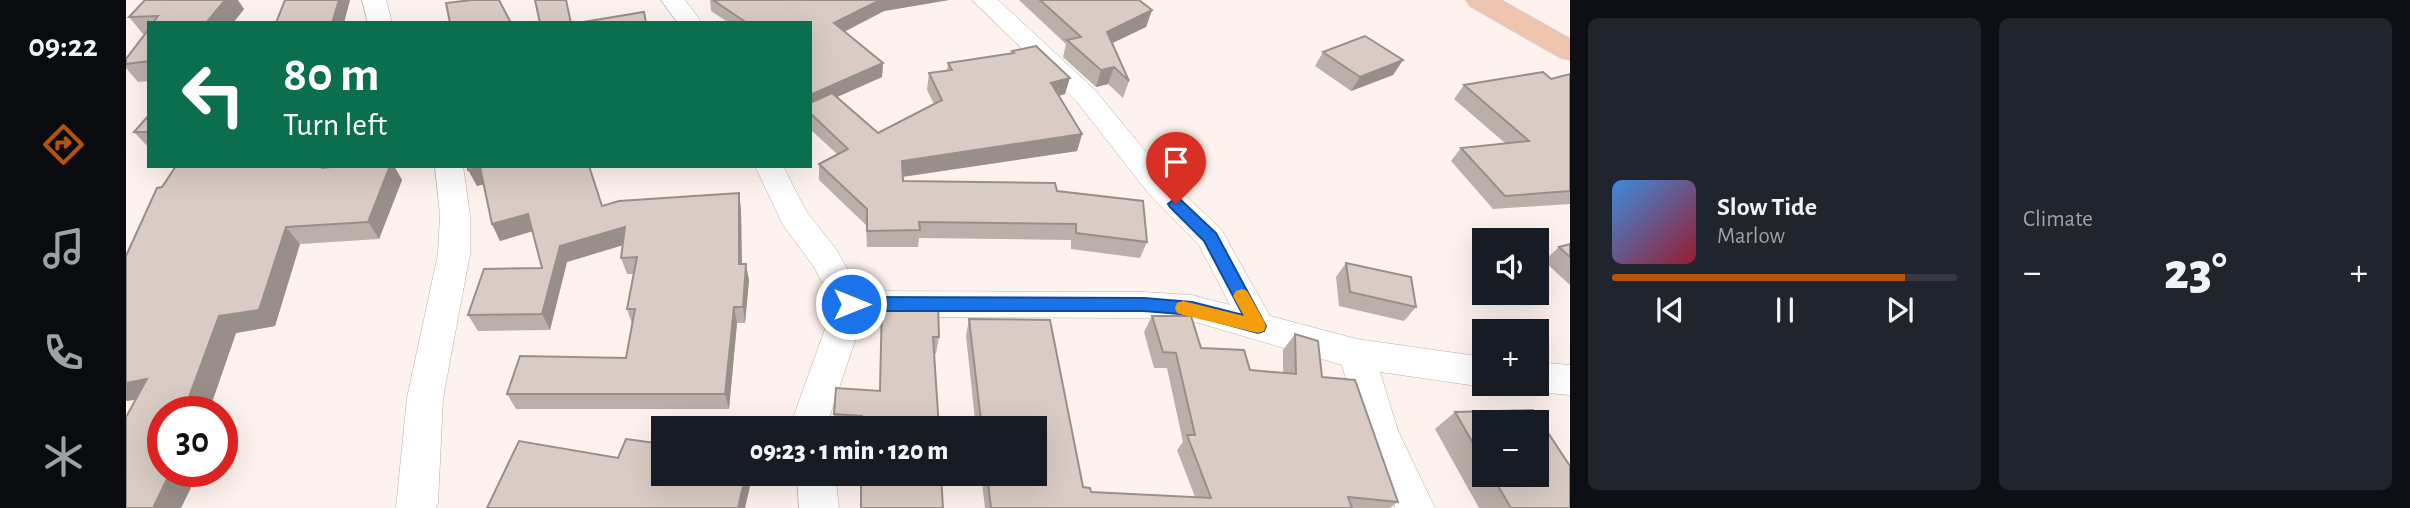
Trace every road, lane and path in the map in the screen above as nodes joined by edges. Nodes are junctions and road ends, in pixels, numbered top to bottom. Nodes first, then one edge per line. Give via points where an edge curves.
1 (374, 0) edge
2 (673, 0) edge
3 (984, 0) edge
4 (1480, 0) edge
5 (379, 21) edge
6 (689, 21) edge
7 (1570, 51) edge
8 (449, 168) edge
9 (770, 168) edge
10 (851, 304) junction
11 (1258, 326) junction
12 (1357, 354) junction
13 (1472, 370) edge
14 (1549, 378) edge
15 (1570, 380) edge
16 (812, 416) edge
17 (817, 486) edge
18 (416, 508) edge
19 (819, 508) edge
20 (1415, 508) edge

1 - 5 street
2 - 6 street
3 - 11 street via 1086,96 1159,187 1210,237
4 - 7 main road
8 - 18 street via 454,254 425,398
9 - 10 street via 794,217
10 - 11 street via 1144,305 1192,308
10 - 16 street
11 - 12 street
12 - 13 street
12 - 20 street via 1380,433
14 - 15 street
17 - 19 street

